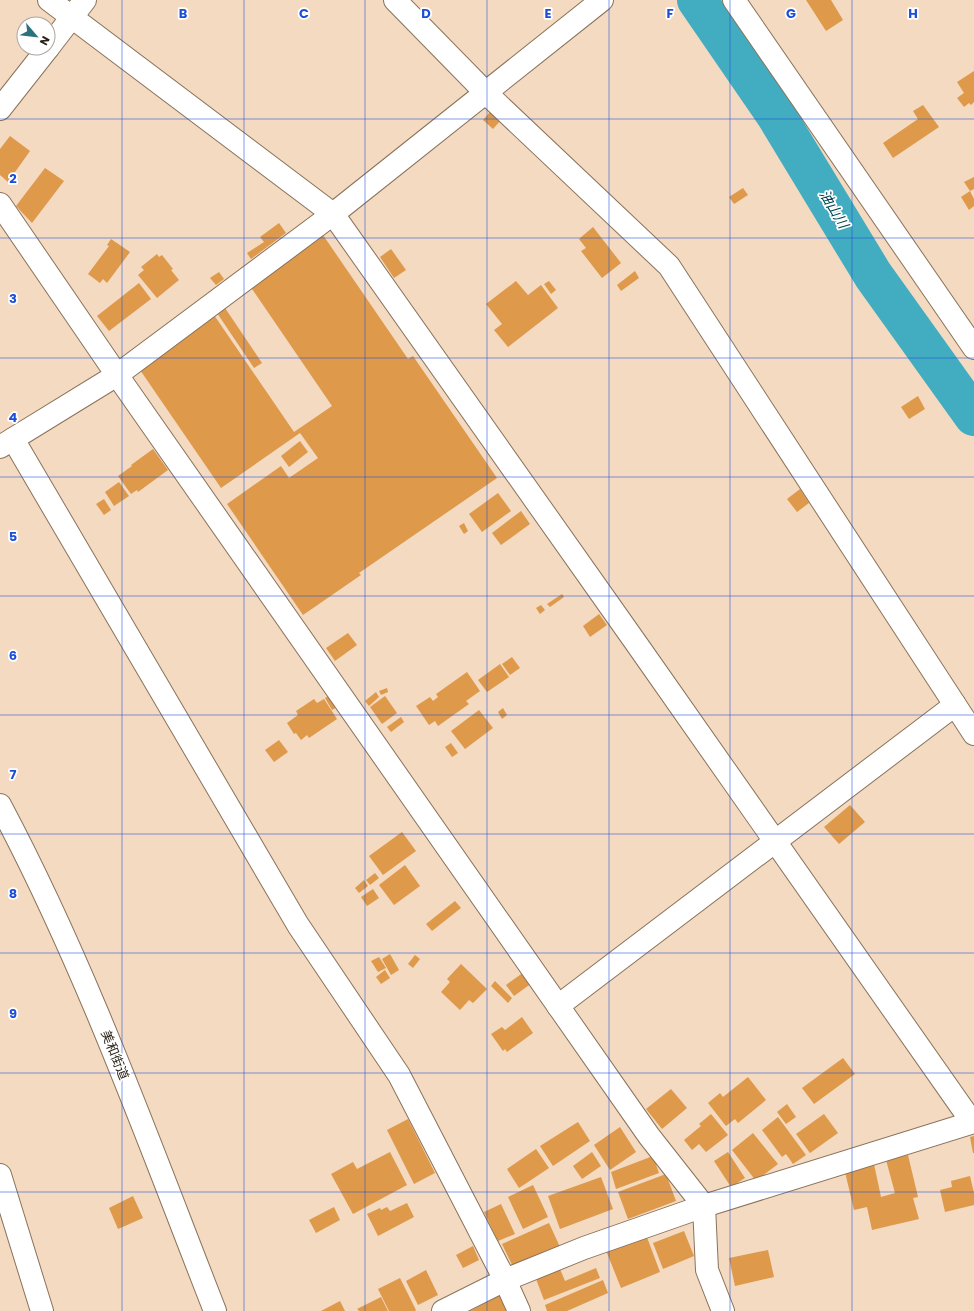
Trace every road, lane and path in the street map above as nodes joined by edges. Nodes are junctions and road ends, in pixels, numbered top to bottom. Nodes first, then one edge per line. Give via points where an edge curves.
1 (49, 0) edge
2 (85, 0) edge
3 (395, 0) edge
4 (602, 0) edge
5 (734, 0) edge
6 (72, 17) junction
7 (56, 38) edge
8 (42, 56) edge
9 (486, 93) junction
10 (0, 109) edge
11 (0, 204) edge
12 (333, 214) junction
13 (970, 335) edge
14 (117, 375) junction
15 (6, 443) edge
16 (955, 705) junction
17 (974, 734) edge
18 (0, 805) edge
19 (775, 842) junction
20 (558, 1006) junction
21 (973, 1122) edge
22 (0, 1175) edge
23 (704, 1206) junction
24 (505, 1280) junction
25 (42, 1311) edge
26 (215, 1311) edge
27 (443, 1311) edge
28 (519, 1311) edge
29 (723, 1311) edge

1 - 6 street
2 - 6 street
3 - 9 street
4 - 9 street
5 - 13 street
6 - 7 street
6 - 12 street
8 - 10 street
9 - 12 street
9 - 16 street via 669,266
11 - 14 street
12 - 14 street
12 - 19 street
14 - 15 street
14 - 20 street
15 - 24 street via 298,925 399,1075
16 - 17 street
16 - 19 street
18 - 26 street, 美和街道 via 28,859 112,1046
19 - 20 street
19 - 21 street
20 - 23 street via 649,1136
21 - 23 street
22 - 25 street
23 - 24 street via 584,1248
23 - 29 street via 707,1270
24 - 27 street
24 - 28 street

